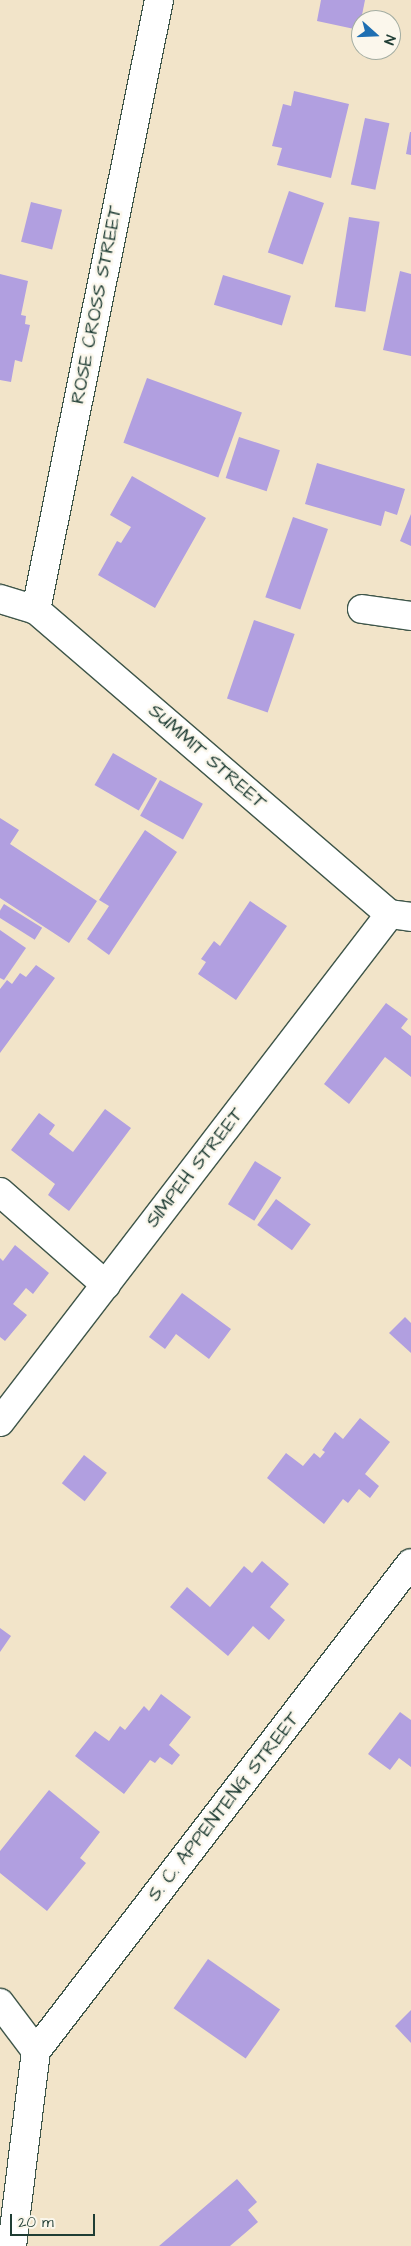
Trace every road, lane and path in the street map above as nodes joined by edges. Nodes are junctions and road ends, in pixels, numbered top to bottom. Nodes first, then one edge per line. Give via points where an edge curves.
1 (159, 0) edge
2 (0, 599) edge
3 (362, 609) dead end
4 (36, 610) junction
5 (411, 616) edge
6 (406, 915) edge
7 (0, 1192) edge
8 (106, 1285) junction
9 (0, 1422) edge
10 (411, 1563) edge
11 (0, 2003) edge
12 (36, 2051) junction
13 (12, 2246) edge

1 - 4 street, ROSE CROSS STREET
2 - 4 street, SUMMIT STREET
3 - 5 street
4 - 6 street, SUMMIT STREET
6 - 8 street, SIMPEH STREET
7 - 8 street
8 - 9 street, SIMPEH STREET
10 - 12 street, S. C. APPENTENG STREET
11 - 12 street
12 - 13 street

